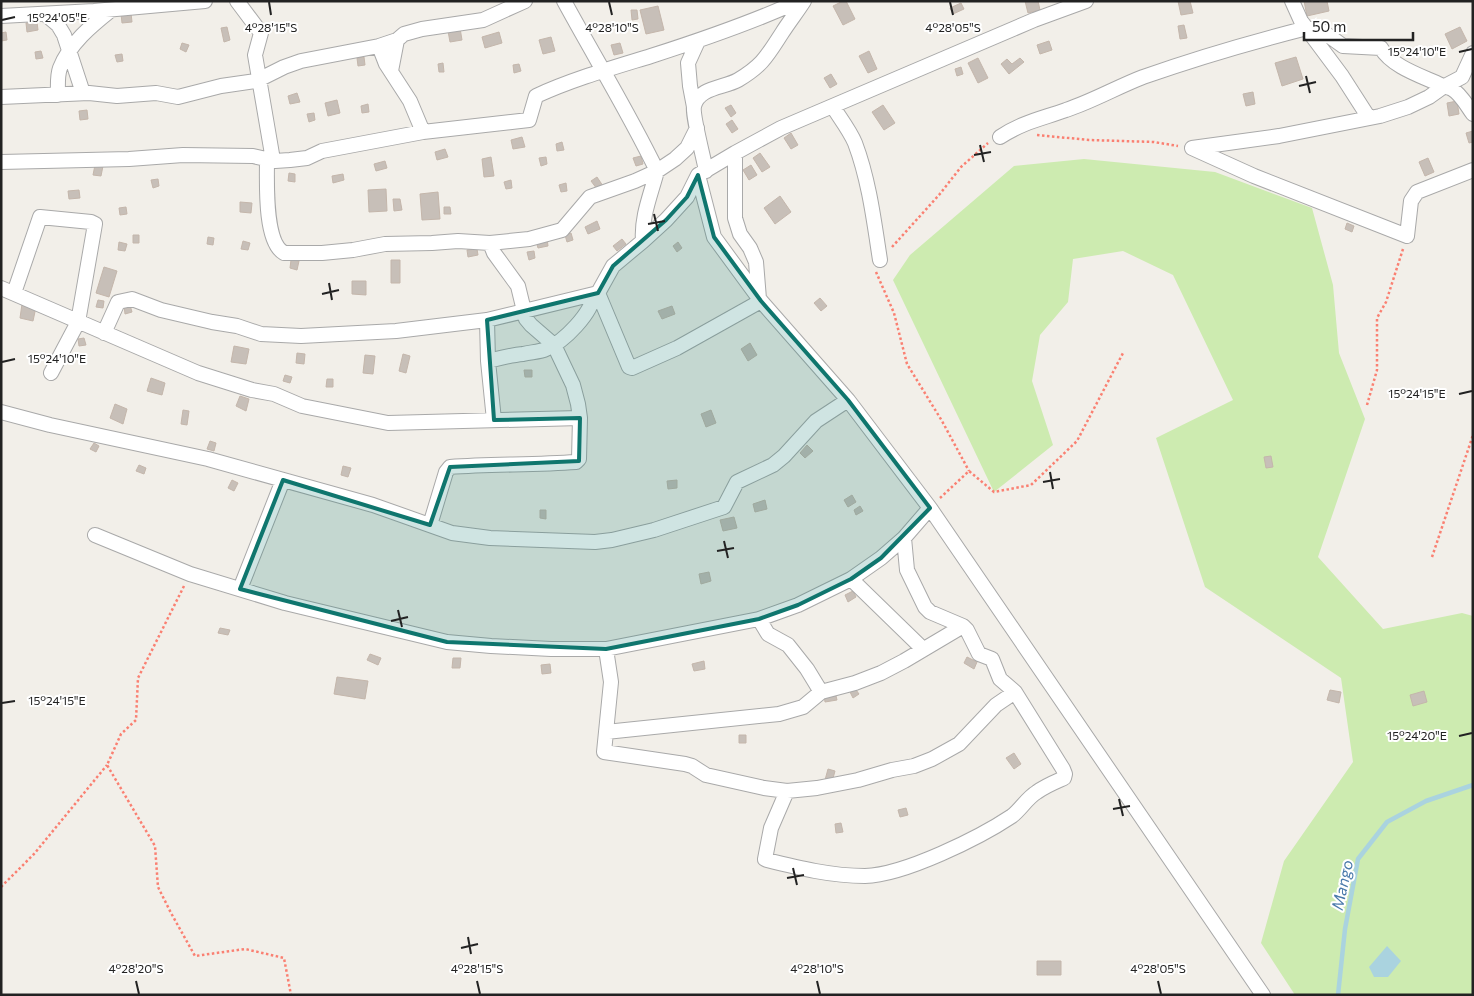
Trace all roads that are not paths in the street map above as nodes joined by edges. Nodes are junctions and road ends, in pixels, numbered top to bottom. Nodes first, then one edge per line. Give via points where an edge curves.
1 (205, 1) edge
2 (237, 1) edge
3 (525, 1) edge
4 (564, 1) edge
5 (799, 1) edge
6 (804, 1) edge
7 (1086, 1) edge
8 (1292, 1) edge
9 (111, 10) junction
10 (46, 14) junction
11 (1, 16) edge
12 (1307, 28) junction
13 (397, 40) junction
14 (698, 41) junction
15 (379, 46) junction
16 (69, 52) junction
17 (1473, 53) edge
18 (604, 70) junction
19 (391, 71) junction
20 (260, 80) junction
21 (1444, 87) junction
22 (83, 93) junction
23 (58, 95) junction
24 (1, 97) edge
25 (694, 107) junction
26 (833, 107) junction
27 (1473, 114) edge
28 (1369, 118) junction
29 (697, 128) junction
30 (423, 132) junction
31 (1000, 137) road end
32 (735, 153) junction
33 (270, 160) junction
34 (1, 162) edge
35 (1473, 170) edge
36 (657, 171) junction
37 (702, 173) junction
38 (643, 241) junction
39 (490, 242) junction
40 (880, 260) road end
41 (7, 291) edge
42 (596, 293) junction
43 (760, 300) junction
44 (523, 311) junction
45 (488, 320) junction
46 (78, 322) junction
47 (104, 333) junction
48 (554, 345) junction
49 (488, 361) junction
50 (51, 373) dead end
51 (848, 400) junction
52 (1, 412) edge
53 (580, 418) junction
54 (494, 420) junction
55 (283, 480) junction
56 (930, 508) junction
57 (430, 525) junction
58 (95, 535) dead end
59 (904, 538) junction
60 (851, 579) junction
61 (240, 589) junction
62 (759, 619) junction
63 (963, 626) junction
64 (606, 649) junction
65 (923, 649) junction
66 (821, 692) junction
67 (1015, 692) junction
68 (606, 732) junction
69 (787, 791) junction
70 (1263, 995) edge

1 - 9 street
2 - 20 street via 261,33 255,55
3 - 13 street via 483,20 422,29 404,34
4 - 18 street
5 - 14 street
6 - 25 street via 756,69 700,95
7 - 26 street via 1034,20
8 - 12 street
9 - 10 street
9 - 16 street via 88,28
10 - 11 street
10 - 16 street via 58,25
12 - 21 street via 1322,31 1343,46 1381,48 1395,62
12 - 28 street
12 - 31 street via 1222,51 1142,78 1015,127
13 - 15 street
13 - 19 street
14 - 18 street
14 - 25 street via 688,63
15 - 19 street
15 - 20 street via 301,62
16 - 22 street
16 - 23 street via 60,68
17 - 21 street via 1462,78
18 - 30 street via 536,96 529,120
18 - 36 street
19 - 30 street via 410,101
20 - 22 street via 178,97 156,93 117,96
20 - 33 street
21 - 27 street via 1460,96
21 - 28 street via 1408,107
22 - 23 street
23 - 24 street
25 - 29 street
26 - 32 street via 781,128
26 - 40 street via 854,141 874,218
28 - 35 street via 1279,136 1192,148 1407,236 1411,201 1417,192
29 - 36 street via 687,148
29 - 37 street
30 - 33 street via 322,151 301,159
32 - 37 street
32 - 43 street via 735,218 756,262
33 - 34 street via 253,156 183,155 129,160
33 - 39 street via 268,207 276,245 284,253 322,253 385,244
36 - 38 street via 642,231
36 - 39 street via 590,197 562,230 529,239
37 - 38 street via 687,198
37 - 43 street via 714,237
38 - 42 street via 613,266
39 - 44 street via 494,253 518,286
41 - 46 street
41 - 46 street via 40,217 94,223
42 - 43 street via 629,368 677,348
42 - 44 street
42 - 48 street via 580,321
43 - 51 street
44 - 45 street
44 - 48 street via 531,325
45 - 47 street via 396,331 261,334 161,310 132,299 118,302
45 - 49 street
46 - 47 street
46 - 50 street
47 - 54 street via 198,373 274,394 310,408 388,424
48 - 49 street via 545,350
48 - 53 street via 573,385
49 - 54 street
51 - 56 street
51 - 57 street via 816,422 773,465 737,482 724,507 654,530 595,542 490,538 452,533
52 - 55 street via 208,459
53 - 54 street
53 - 57 street via 579,458 576,462 450,467
55 - 57 street
55 - 61 street
56 - 59 street
56 - 70 street
58 - 61 street via 190,574
59 - 60 street
59 - 63 street via 907,570 925,607
60 - 62 street via 798,605
60 - 65 street
61 - 64 street via 447,642 551,650
62 - 64 street
62 - 66 street via 768,634 788,645
63 - 65 street
63 - 67 street via 979,654 992,659 1000,679
64 - 68 street via 611,682
65 - 66 street via 881,673
66 - 68 street via 803,707 779,714
67 - 69 street via 996,705 959,744 932,760 858,780
67 - 69 street via 1065,774 1064,778 1036,792 1012,815 977,837 915,864 867,876 810,870 767,860 764,856 771,828
68 - 69 street via 604,752 685,764 706,775

